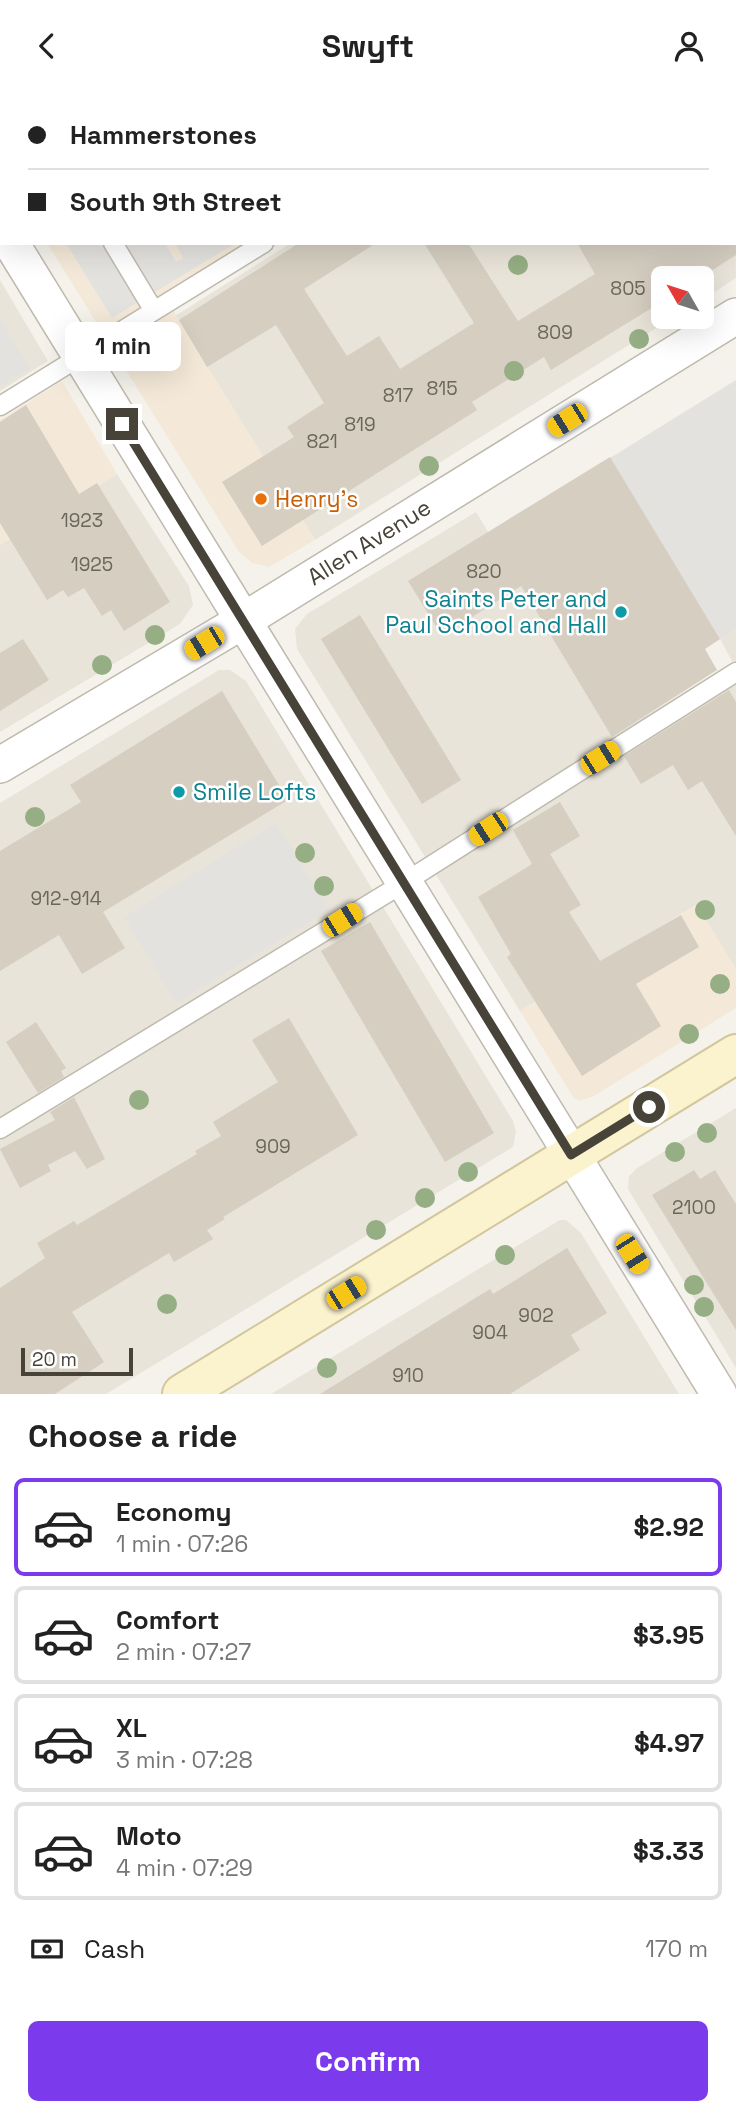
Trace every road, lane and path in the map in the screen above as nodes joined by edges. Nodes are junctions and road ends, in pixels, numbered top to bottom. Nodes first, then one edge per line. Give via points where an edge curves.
1 (12, 245) edge
2 (114, 245) edge
3 (256, 245) edge
4 (234, 251) edge
5 (154, 311) junction
6 (736, 316) edge
7 (81, 356) junction
8 (0, 406) edge
9 (241, 622) junction
10 (736, 672) edge
11 (0, 764) edge
12 (402, 884) junction
13 (736, 1054) edge
14 (0, 1129) edge
15 (571, 1155) junction
16 (182, 1394) edge
17 (719, 1394) edge

1 - 7 street
2 - 5 lane
3 - 4 lane
4 - 5 lane
5 - 7 lane
6 - 9 street, Allen Avenue
7 - 8 lane
7 - 9 street
9 - 11 street, Allen Avenue
9 - 12 street
10 - 12 lane
12 - 14 lane
12 - 15 street
13 - 15 main road
15 - 16 main road
15 - 17 street

